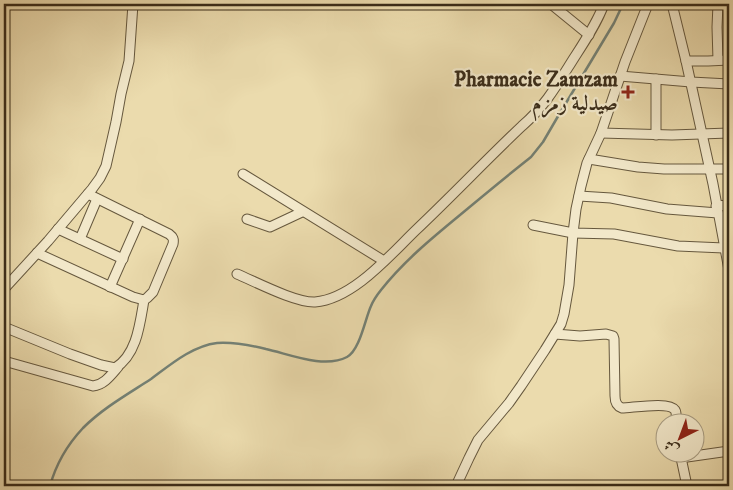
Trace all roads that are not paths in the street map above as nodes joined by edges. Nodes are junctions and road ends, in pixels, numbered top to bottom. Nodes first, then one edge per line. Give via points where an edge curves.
1 (133, 4) edge
2 (551, 4) edge
3 (604, 4) edge
4 (648, 4) edge
5 (672, 4) edge
6 (718, 4) edge
7 (589, 35) junction
8 (718, 60) junction
9 (729, 60) edge
10 (686, 61) junction
11 (620, 76) junction
12 (656, 79) junction
13 (691, 82) junction
14 (729, 84) edge
15 (600, 133) junction
16 (729, 134) edge
17 (656, 135) junction
18 (702, 135) junction
19 (590, 159) junction
20 (729, 169) edge
21 (710, 170) junction
22 (243, 174) dead end
23 (88, 194) junction
24 (579, 196) junction
25 (97, 199) junction
26 (729, 205) edge
27 (717, 209) junction
28 (302, 212) junction
29 (140, 220) junction
30 (247, 220) dead end
31 (533, 225) dead end
32 (58, 229) junction
33 (573, 233) junction
34 (80, 239) junction
35 (725, 243) edge
36 (37, 253) junction
37 (123, 259) junction
38 (384, 261) junction
39 (729, 270) edge
40 (237, 274) dead end
41 (110, 287) junction
42 (4, 289) edge
43 (144, 300) junction
44 (4, 327) edge
45 (555, 334) junction
46 (4, 361) edge
47 (118, 366) junction
48 (676, 412) edge
49 (729, 451) edge
50 (706, 453) edge
51 (682, 462) edge
52 (456, 486) edge
53 (687, 486) edge

1 - 23 street via 129,61 111,145 106,166
2 - 7 street
3 - 7 street
4 - 11 street
5 - 10 street
6 - 8 street
7 - 38 street via 545,103
8 - 9 street
8 - 10 street
10 - 13 street
11 - 12 street
11 - 15 street
12 - 13 street
12 - 17 street
13 - 14 street
13 - 18 street
15 - 17 street
15 - 19 street
16 - 18 street
17 - 18 street
18 - 21 street
19 - 21 street via 638,167
19 - 24 street
20 - 21 street
21 - 27 street
22 - 28 street
23 - 25 street
23 - 32 street
24 - 27 street via 611,198 667,209
24 - 33 street
25 - 29 street
25 - 34 street
26 - 27 street
27 - 35 street
28 - 30 street via 270,227
28 - 38 street
29 - 37 street
29 - 43 street via 169,234 174,240 153,292
31 - 33 street
32 - 34 street
32 - 36 street
33 - 35 street via 614,234 678,246
33 - 45 street via 564,314
34 - 37 street
35 - 39 street
36 - 41 street
36 - 42 street
37 - 41 street
38 - 40 street via 348,290 313,302 292,297
41 - 43 street
43 - 47 street via 131,350
44 - 47 street via 101,365
45 - 48 street via 613,336 616,404 622,408 670,407
45 - 52 street via 509,403 478,440
46 - 47 street via 93,386 107,379
49 - 50 street
51 - 53 street

